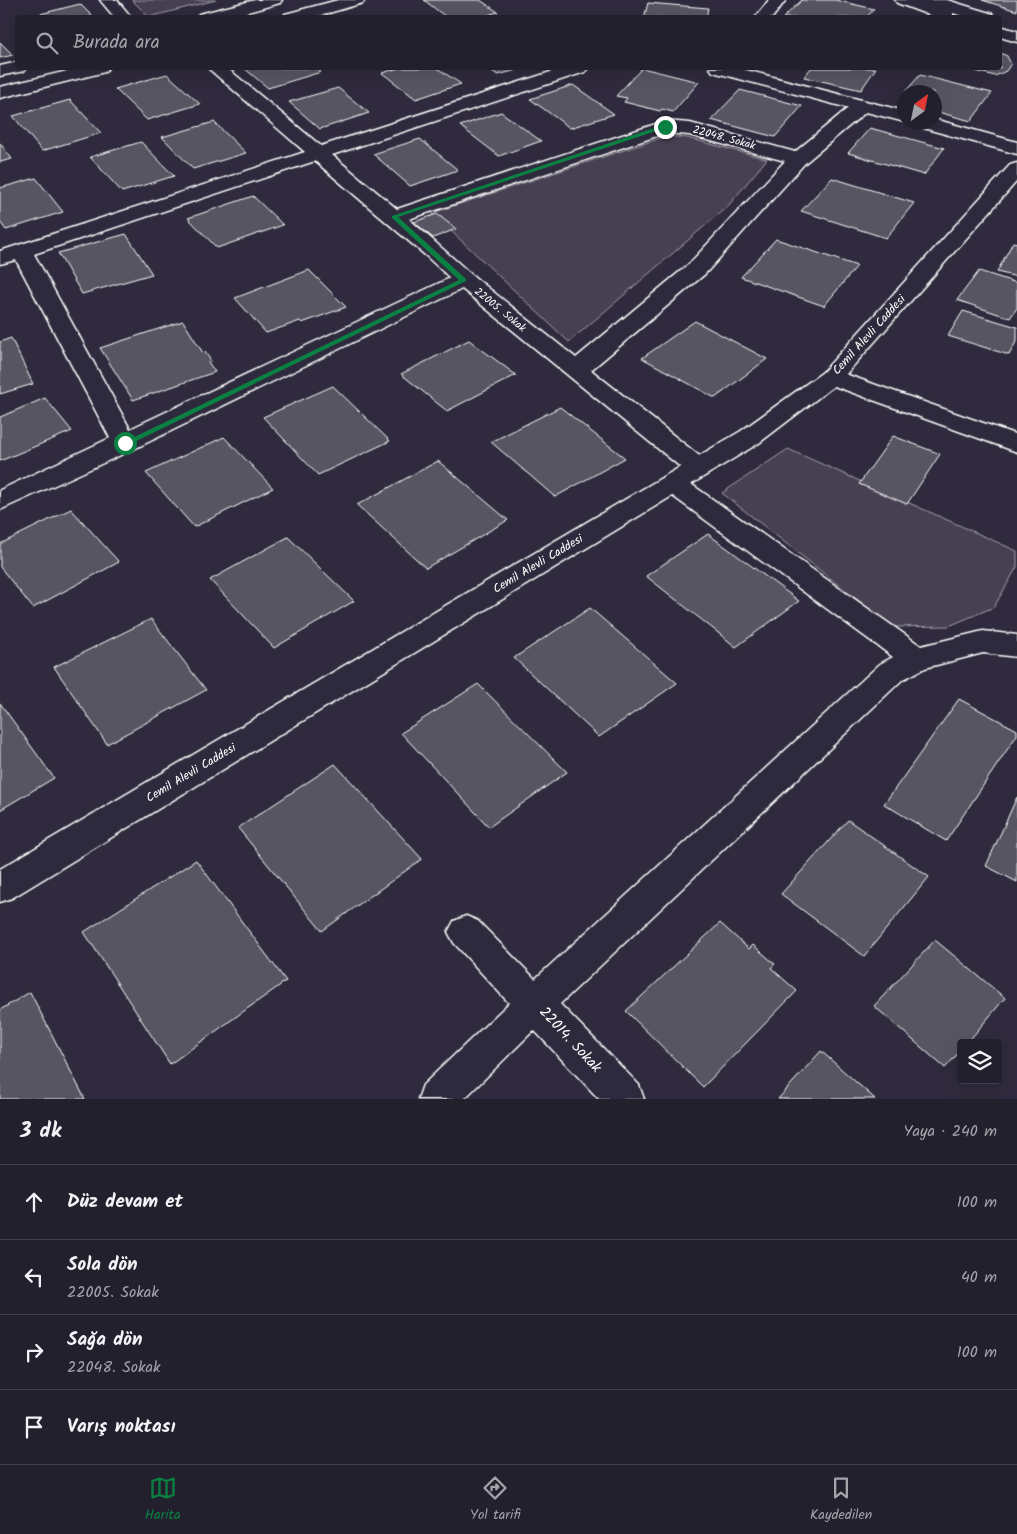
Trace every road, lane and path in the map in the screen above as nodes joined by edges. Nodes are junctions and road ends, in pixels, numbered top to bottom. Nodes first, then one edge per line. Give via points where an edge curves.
1 (108, 0) edge
2 (274, 0) edge
3 (357, 0) edge
4 (778, 0) edge
5 (902, 0) edge
6 (930, 0) edge
7 (121, 15) edge
8 (216, 15) edge
9 (302, 15) edge
10 (766, 15) edge
11 (946, 15) edge
12 (978, 15) edge
13 (1002, 22) edge
14 (1017, 26) edge
15 (1002, 32) edge
16 (1017, 37) edge
17 (15, 67) edge
18 (91, 70) edge
19 (219, 70) edge
20 (573, 70) edge
21 (727, 70) edge
22 (0, 71) edge
23 (0, 93) edge
24 (862, 106) junction
25 (897, 115) edge
26 (942, 127) edge
27 (1017, 148) edge
28 (317, 152) junction
29 (798, 159) junction
30 (1017, 169) edge
31 (394, 217) junction
32 (22, 251) junction
33 (0, 258) edge
34 (464, 280) junction
35 (576, 370) junction
36 (831, 377) junction
37 (1016, 442) edge
38 (125, 443) junction
39 (698, 468) junction
40 (672, 483) junction
41 (0, 501) edge
42 (1017, 646) edge
43 (917, 659) junction
44 (0, 888) edge
45 (466, 932) dead end
46 (535, 1003) junction
47 (437, 1099) edge
48 (625, 1099) edge

1 - 7 street
2 - 8 street
3 - 9 street
4 - 10 street
5 - 11 street
6 - 12 street
13 - 14 street
15 - 16 street
17 - 22 street
18 - 23 street
19 - 28 street, 22005. Sokak
20 - 28 street
21 - 24 street
24 - 25 street
24 - 29 street
26 - 27 street
28 - 31 street, 22005. Sokak
28 - 32 street
29 - 31 street, 22048. Sokak via 690,129 665,127
29 - 35 street via 697,269
30 - 36 street, Cemil Alevli Caddesi
31 - 34 street, 22005. Sokak
32 - 33 street
32 - 38 street
34 - 35 street, 22005. Sokak
34 - 38 street
35 - 39 street, 22005. Sokak
36 - 37 street
36 - 39 street, Cemil Alevli Caddesi via 750,437
38 - 41 street
39 - 40 street, Cemil Alevli Caddesi
40 - 43 street
40 - 44 street, Cemil Alevli Caddesi
42 - 43 street via 983,642
43 - 46 street via 891,672
45 - 46 street, 22014. Sokak
46 - 47 street
46 - 48 street, 22014. Sokak

